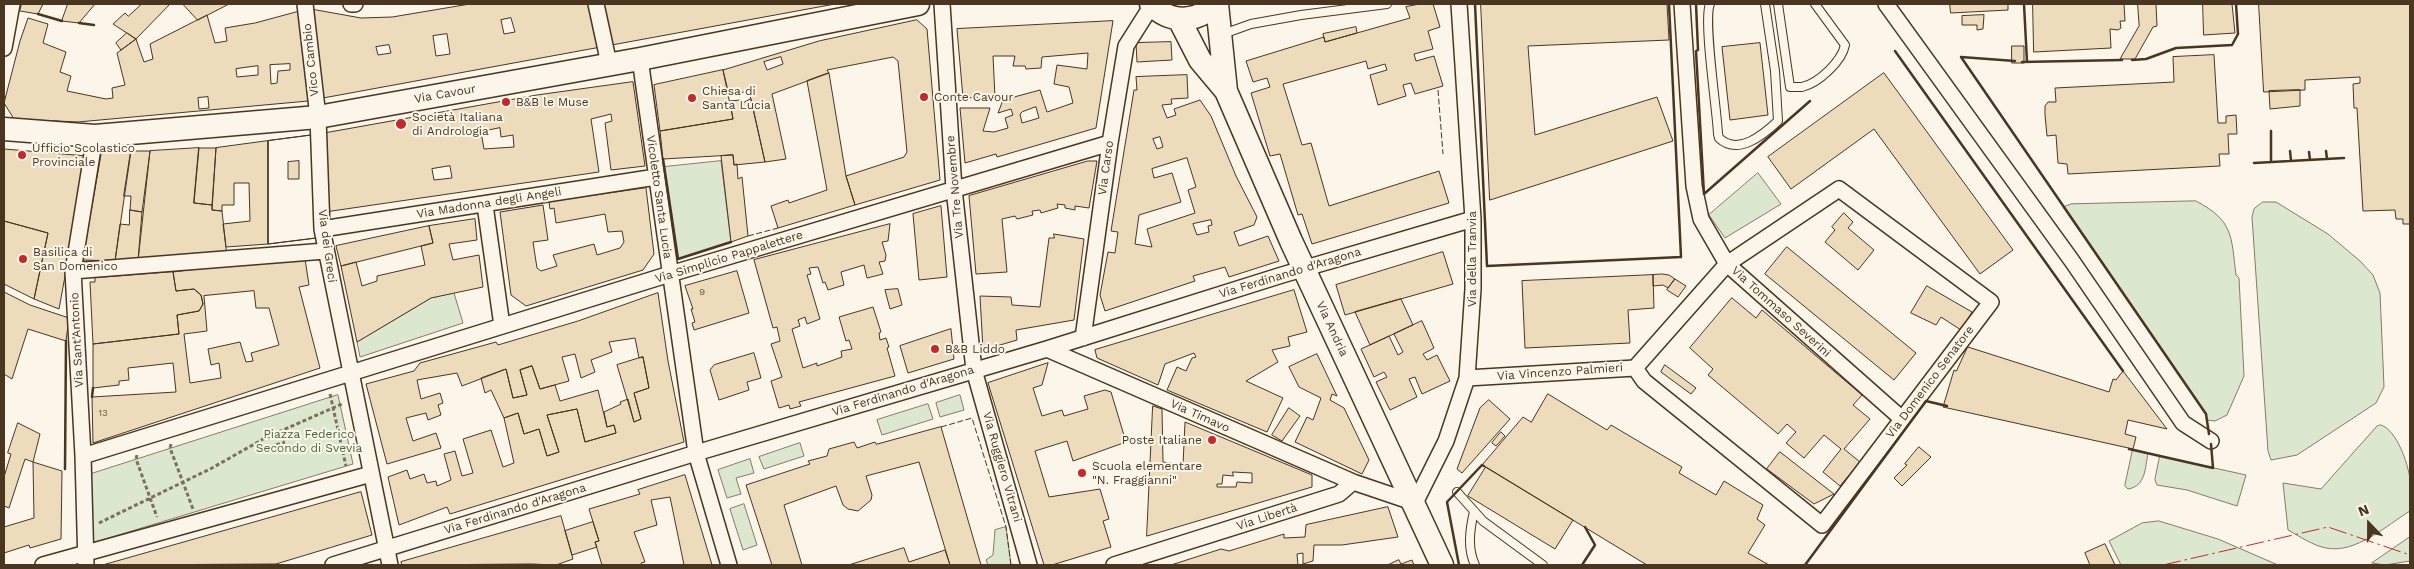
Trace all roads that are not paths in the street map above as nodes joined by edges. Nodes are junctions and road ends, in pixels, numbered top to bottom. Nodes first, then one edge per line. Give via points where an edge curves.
1 (12, 4) edge
2 (305, 4) edge
3 (596, 4) edge
4 (918, 4) edge
5 (942, 4) edge
6 (1151, 4) edge
7 (1216, 4) edge
8 (1387, 4) edge
9 (1459, 4) edge
10 (1682, 4) edge
11 (1710, 4) edge
12 (1765, 4) edge
13 (1778, 4) edge
14 (1815, 4) edge
15 (1886, 4) edge
16 (884, 6) edge
17 (1179, 19) junction
18 (1219, 36) junction
19 (4, 48) edge
20 (640, 59) junction
21 (609, 64) junction
22 (1226, 91) junction
23 (318, 117) junction
24 (4, 130) edge
25 (95, 136) junction
26 (1110, 143) junction
27 (656, 177) junction
28 (954, 189) junction
29 (485, 205) junction
30 (1473, 219) junction
31 (322, 228) junction
32 (325, 251) junction
33 (1727, 264) junction
34 (1304, 269) junction
35 (73, 271) junction
36 (670, 274) junction
37 (502, 326) junction
38 (1083, 338) junction
39 (1047, 349) junction
40 (1635, 368) junction
41 (974, 370) junction
42 (350, 375) junction
43 (1467, 378) junction
44 (1901, 418) junction
45 (2210, 441) dead end
46 (696, 453) junction
47 (83, 456) junction
48 (371, 474) junction
49 (1353, 482) junction
50 (1457, 492) dead end
51 (1415, 503) junction
52 (1474, 511) junction
53 (386, 549) junction
54 (86, 560) edge
55 (43, 565) edge
56 (333, 565) edge
57 (390, 565) edge
58 (729, 565) edge
59 (1029, 565) edge
60 (1114, 565) edge
61 (1442, 565) edge
62 (1474, 565) edge
63 (1544, 565) edge

1 - 19 street
2 - 23 street, Vico Cambio
3 - 21 street
4 - 16 street, Via Cavour
5 - 28 street, Via Tre Novembre
6 - 17 street via 1159,12
6 - 26 street, Via Carso via 1126,46
7 - 17 street via 1200,16
7 - 18 street, Via Andria
8 - 18 lane via 1251,24
9 - 30 street, Via della Tranvia
10 - 33 street, Via Tommaso Severini via 1694,186 1701,219
11 - 12 lane via 1718,134 1726,143 1738,144 1754,140 1778,121 1775,71
13 - 14 lane via 1790,87 1803,87 1821,78 1844,52 1845,45
15 - 45 street via 2066,253 2183,423
16 - 20 street, Via Cavour
17 - 22 street, Via Andria via 1200,60
18 - 22 street, Via Andria
20 - 21 street, Via Cavour
20 - 27 street, Vicoletto Santa Lucia
21 - 23 street, Via Cavour
22 - 34 street, Via Andria
23 - 25 street, Via Cavour
23 - 31 street, Via dei Greci
24 - 25 street, Via Cavour
25 - 35 street, Via Sant'Antonio
26 - 28 street, Via Simplicio Pappalettere
26 - 38 street, Via Carso
27 - 29 street, Via Madonna degli Angeli
27 - 36 street, Vicoletto Santa Lucia
28 - 36 street, Via Simplicio Pappalettere
28 - 41 street, Via Tre Novembre
29 - 31 street, Via Madonna degli Angeli
29 - 37 street
30 - 34 street, Via Ferdinando d'Aragona
30 - 43 street, Via della Tranvia via 1473,289
31 - 32 street, Via dei Greci
32 - 35 street
32 - 42 street, Via dei Greci
33 - 40 street, Via Vincenzo Palmieri
33 - 44 street, Via Tommaso Severini
33 - 44 street, Via Domenico Senatore via 1839,189 1991,302
34 - 38 street, Via Ferdinando d'Aragona
34 - 51 street, Via Andria
35 - 47 street, Via Sant'Antonio
36 - 37 street, Via Simplicio Pappalettere
36 - 46 street, Vicoletto Santa Lucia
37 - 42 street, Via Simplicio Pappalettere
38 - 39 street, Via Ferdinando d'Aragona
39 - 41 street, Via Ferdinando d'Aragona
39 - 49 street, Via Timavo
40 - 43 street, Via Vincenzo Palmieri
40 - 44 street, Via Domenico Senatore via 1644,381 1822,525
41 - 46 street, Via Ferdinando d'Aragona
41 - 59 street, Via Ruggiero Vitrani
42 - 47 street
42 - 48 street
43 - 51 street, Via della Tranvia via 1446,441
46 - 53 street, Via Ferdinando d'Aragona
46 - 58 street, Vicoletto Santa Lucia
47 - 54 street
48 - 53 street
48 - 54 street via 161,533
49 - 51 street
49 - 60 street, Via Libertà via 1339,494
50 - 52 lane
51 - 61 street, Via Andria
52 - 62 lane via 1470,528
52 - 63 lane
53 - 56 street, Via Ferdinando d'Aragona
53 - 57 street
54 - 55 street

